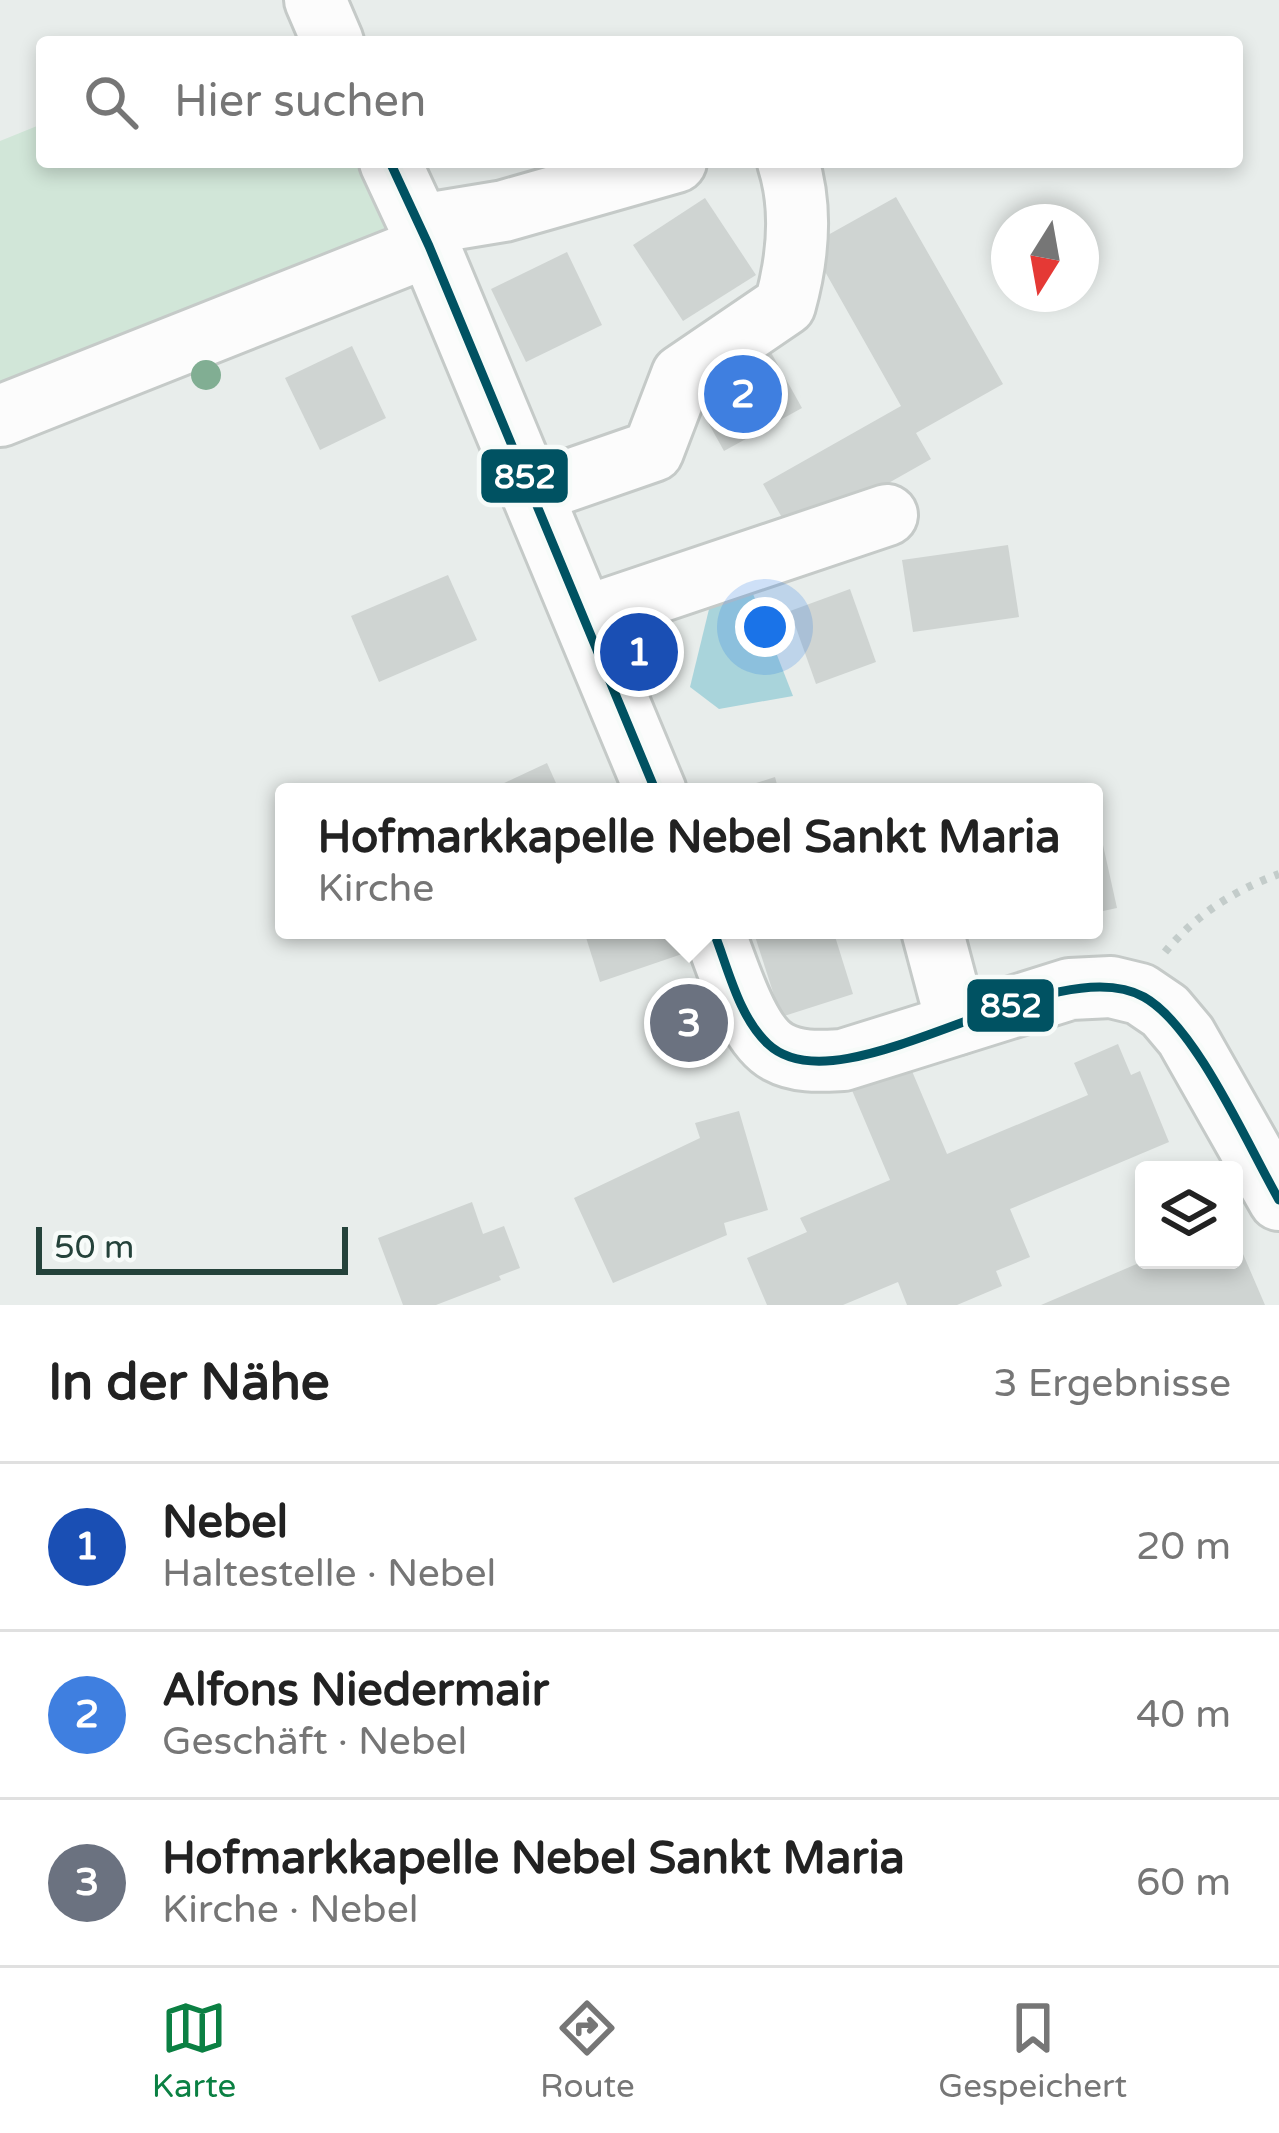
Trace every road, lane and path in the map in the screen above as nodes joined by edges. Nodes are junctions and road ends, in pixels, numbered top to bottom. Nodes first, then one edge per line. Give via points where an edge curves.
1 (315, 0) edge
2 (330, 36) edge
3 (393, 168) edge
4 (655, 168) edge
5 (790, 168) edge
6 (424, 236) junction
7 (0, 416) edge
8 (532, 493) junction
9 (887, 515) dead end
10 (584, 617) junction
11 (652, 783) edge
12 (1279, 874) edge
13 (717, 939) edge
14 (934, 939) edge
15 (1140, 994) junction
16 (957, 1024) junction
17 (1279, 1200) edge

1 - 2 street
3 - 6 street
4 - 6 street
5 - 8 street via 799,194 785,305 682,374 653,451
6 - 7 street
6 - 8 street
8 - 10 street
9 - 10 street
10 - 11 street
12 - 15 path via 1236,890 1185,928
13 - 16 street via 756,1032 777,1052 843,1060
14 - 16 street
15 - 16 street via 1070,989
15 - 17 street via 1186,1036

